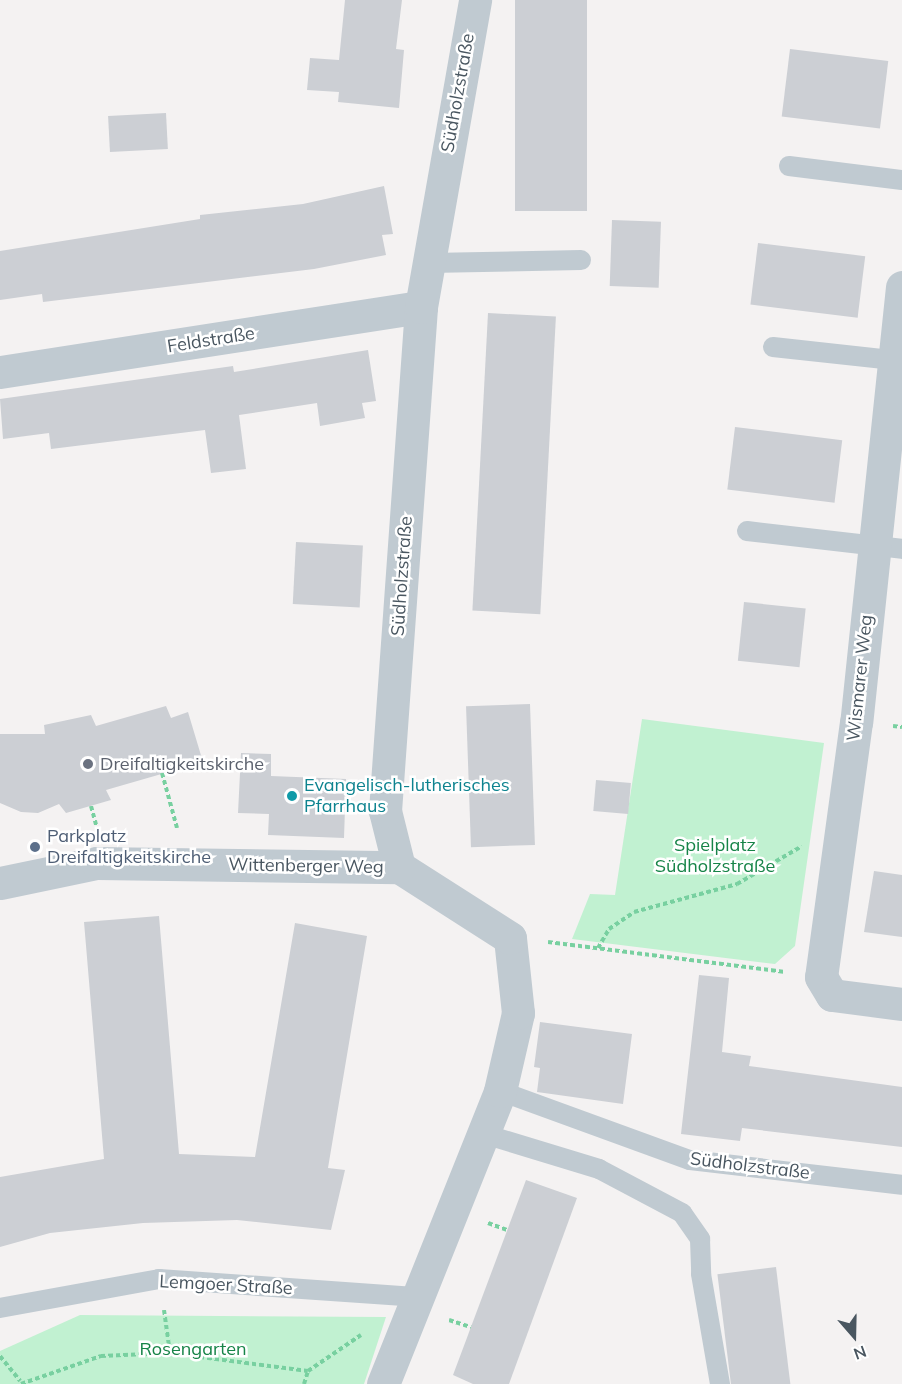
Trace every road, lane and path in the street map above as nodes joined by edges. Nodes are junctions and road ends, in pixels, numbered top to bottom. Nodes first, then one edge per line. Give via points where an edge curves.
1 (475, 0) edge
2 (789, 166) dead end
3 (902, 180) edge
4 (581, 260) dead end
5 (429, 263) junction
6 (902, 287) edge
7 (421, 308) junction
8 (773, 347) dead end
9 (897, 348) edge
10 (0, 372) edge
11 (747, 531) dead end
12 (888, 547) edge
13 (162, 773) dead end
14 (838, 848) junction
15 (186, 864) junction
16 (399, 867) junction
17 (0, 883) edge
18 (568, 944) dead end
19 (598, 948) junction
20 (821, 977) junction
21 (902, 1004) edge
22 (500, 1091) junction
23 (484, 1134) junction
24 (902, 1185) edge
25 (159, 1279) junction
26 (418, 1297) junction
27 (0, 1308) edge
28 (170, 1353) junction
29 (0, 1356) edge
30 (21, 1383) edge
31 (304, 1384) edge
32 (383, 1384) edge
33 (720, 1384) edge

1 - 5 street, Südholzstraße
2 - 3 lane
4 - 5 lane
5 - 7 street, Südholzstraße
6 - 9 street, Wismarer Weg
7 - 10 street, Feldstraße
7 - 16 street, Südholzstraße via 385,811
8 - 9 lane
9 - 12 street, Wismarer Weg
11 - 12 lane
12 - 14 street, Wismarer Weg
13 - 15 path
14 - 19 path via 804,845 737,884 633,912 609,930
14 - 20 street, Wismarer Weg
15 - 16 street, Wittenberger Weg
15 - 17 street, Wittenberger Weg via 97,864
16 - 22 street via 510,938 518,1013
18 - 19 path
19 - 20 path
20 - 21 street via 832,994
22 - 23 street
22 - 24 lane, Südholzstraße via 690,1160
23 - 26 street
23 - 33 lane via 599,1169 682,1213 700,1239 701,1274
25 - 26 lane, Lemgoer Straße
25 - 27 lane, Lemgoer Straße
25 - 28 path
26 - 32 street
28 - 30 path via 101,1356
28 - 31 path via 308,1371
29 - 30 path

